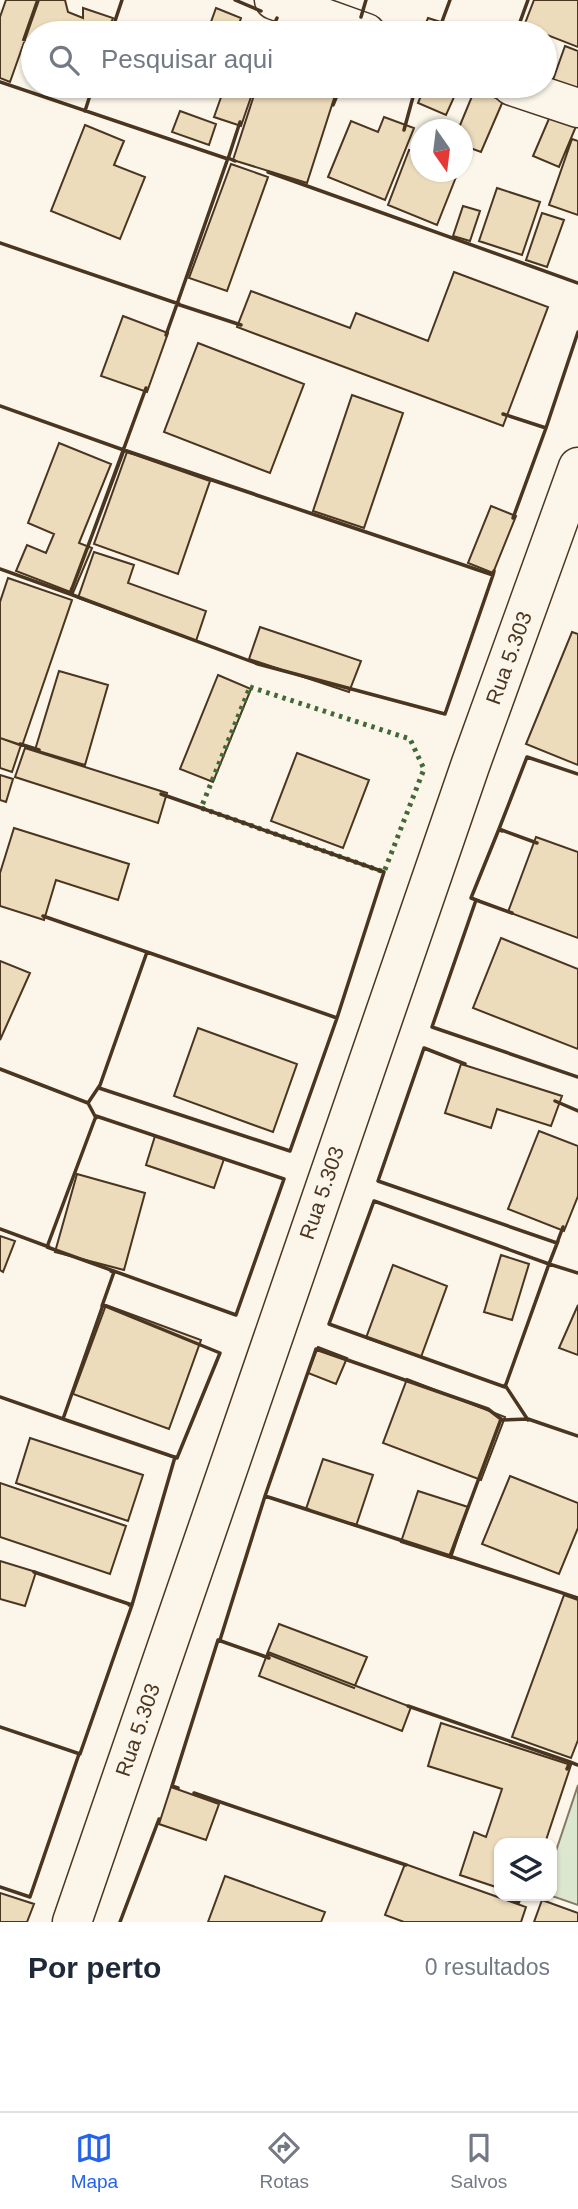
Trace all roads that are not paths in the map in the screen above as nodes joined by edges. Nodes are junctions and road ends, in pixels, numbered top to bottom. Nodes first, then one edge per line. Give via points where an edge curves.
1 (274, 0) edge
2 (333, 21) edge
3 (548, 98) edge
4 (578, 108) edge
5 (578, 467) edge
6 (72, 1922) edge

1 - 2 street
3 - 4 street
5 - 6 street, Rua 5.303 via 470,766

